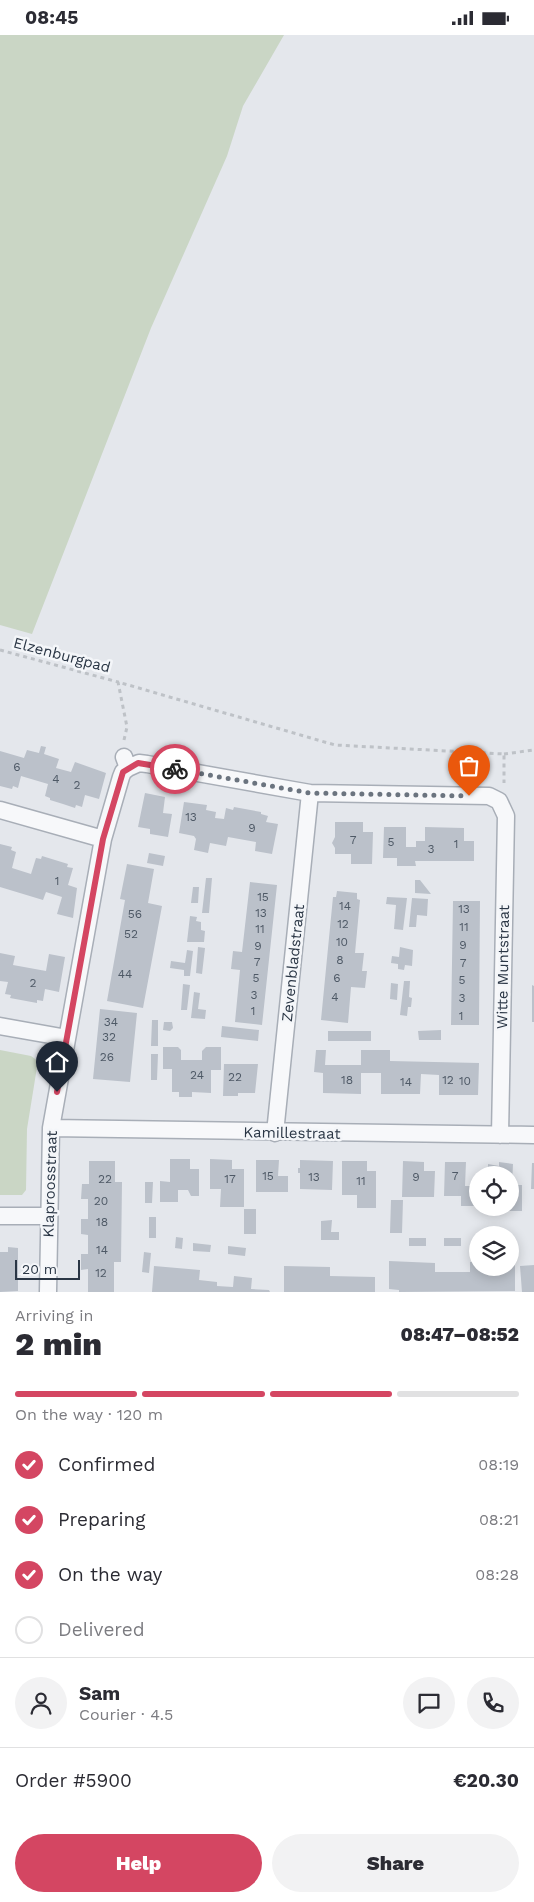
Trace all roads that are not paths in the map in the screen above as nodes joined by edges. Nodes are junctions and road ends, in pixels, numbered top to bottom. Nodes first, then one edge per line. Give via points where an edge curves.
1 (310, 793) junction
2 (0, 810) edge
3 (103, 839) junction
4 (0, 1026) edge
5 (67, 1038) junction
6 (51, 1128) junction
7 (275, 1133) junction
8 (500, 1135) junction
9 (534, 1135) edge
10 (0, 1216) edge
11 (49, 1216) junction
12 (48, 1292) edge

1 - 3 street, Klaproosstraat via 126,763
1 - 7 street, Zevenbladstraat
1 - 8 street, Witte Muntstraat via 489,796 499,801 506,816
2 - 3 street
3 - 5 street, Klaproosstraat
4 - 5 street
5 - 6 street, Klaproosstraat
6 - 7 street, Kamillestraat
6 - 11 street, Klaproosstraat
7 - 8 street, Kamillestraat
8 - 9 street, Kamillestraat
10 - 11 street
11 - 12 street, Klaproosstraat

